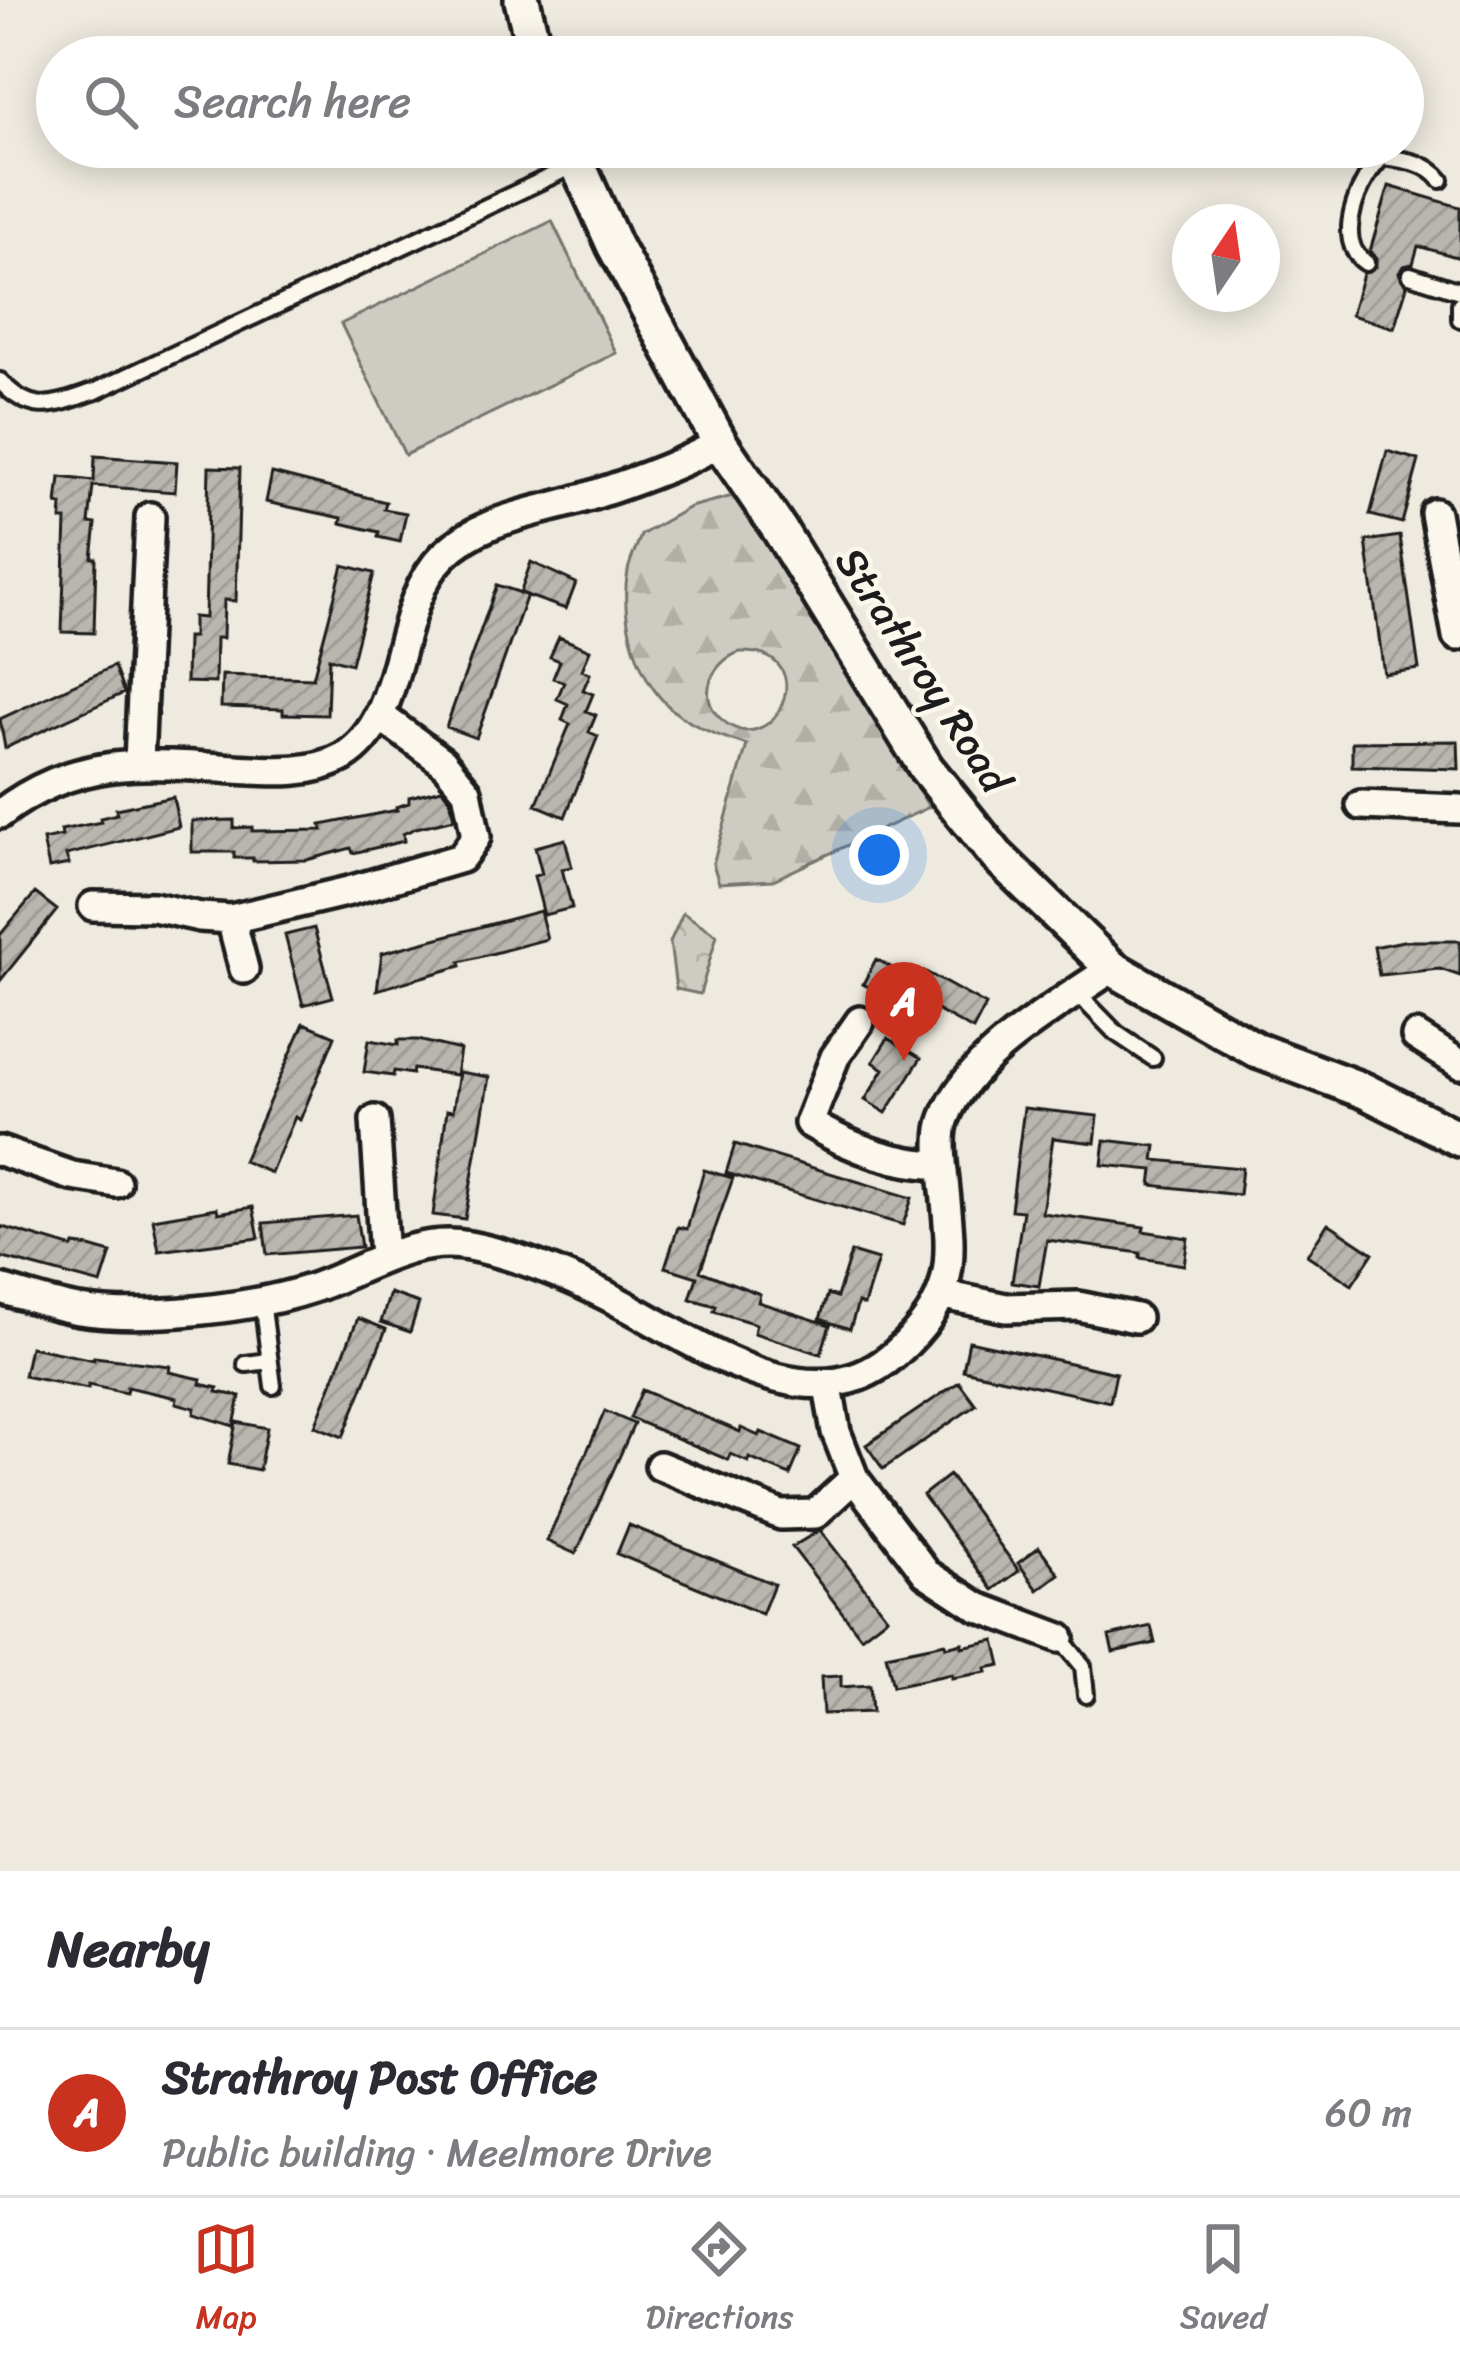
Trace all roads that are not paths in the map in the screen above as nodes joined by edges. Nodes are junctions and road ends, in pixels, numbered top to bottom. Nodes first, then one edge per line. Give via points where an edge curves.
1 (522, 0) edge
2 (531, 36) edge
3 (1424, 166) edge
4 (571, 168) edge
5 (579, 168) edge
6 (1372, 168) edge
7 (1441, 180) dead end
8 (1366, 262) dead end
9 (1410, 275) dead end
10 (1460, 291) edge
11 (1460, 304) edge
12 (1460, 319) edge
13 (0, 381) edge
14 (720, 443) junction
15 (1435, 513) dead end
16 (150, 518) dead end
17 (1450, 545) edge
18 (1457, 636) edge
19 (380, 716) junction
20 (139, 762) junction
21 (4, 804) edge
22 (1361, 805) dead end
23 (1460, 809) edge
24 (93, 906) dead end
25 (231, 919) junction
26 (1112, 968) junction
27 (244, 969) dead end
28 (1077, 993) junction
29 (860, 1021) dead end
30 (1416, 1036) dead end
31 (1153, 1058) dead end
32 (1460, 1064) edge
33 (375, 1120) dead end
34 (1456, 1136) edge
35 (0, 1151) edge
36 (942, 1165) junction
37 (116, 1183) dead end
38 (383, 1258) junction
39 (944, 1295) junction
40 (2, 1297) edge
41 (262, 1301) junction
42 (1136, 1318) dead end
43 (269, 1361) junction
44 (245, 1364) dead end
45 (273, 1386) dead end
46 (828, 1387) junction
47 (660, 1466) dead end
48 (854, 1478) junction
49 (1060, 1638) joint
50 (1086, 1695) dead end

1 - 2 street
3 - 7 lane
4 - 13 lane via 96,392 48,406 18,400
5 - 14 street, Strathroy Road
6 - 8 lane via 1352,216 1351,245
9 - 10 lane
11 - 12 lane
14 - 19 street via 464,538 421,589
14 - 26 street, Strathroy Road via 926,769 996,855
15 - 17 street
16 - 20 street
17 - 18 street
19 - 20 street via 342,758 316,767
19 - 25 street via 443,762 467,791 476,837 461,858
20 - 21 street via 65,776
22 - 23 street
24 - 25 street
25 - 27 street
26 - 28 street
26 - 34 street, Strathroy Road via 1258,1051
28 - 31 lane
28 - 36 street via 966,1079 943,1121
29 - 36 street via 835,1057 809,1123 844,1143
30 - 32 street
33 - 38 street
35 - 37 street
36 - 39 street
38 - 41 street
38 - 46 street via 424,1246 488,1251 597,1291 722,1360
39 - 42 street
39 - 46 street via 897,1352
40 - 41 street via 80,1311 191,1312
41 - 43 lane
43 - 44 lane
43 - 45 lane
46 - 48 street
47 - 48 street via 781,1515 814,1514
48 - 49 street via 926,1573 978,1607
49 - 50 lane via 1083,1666

